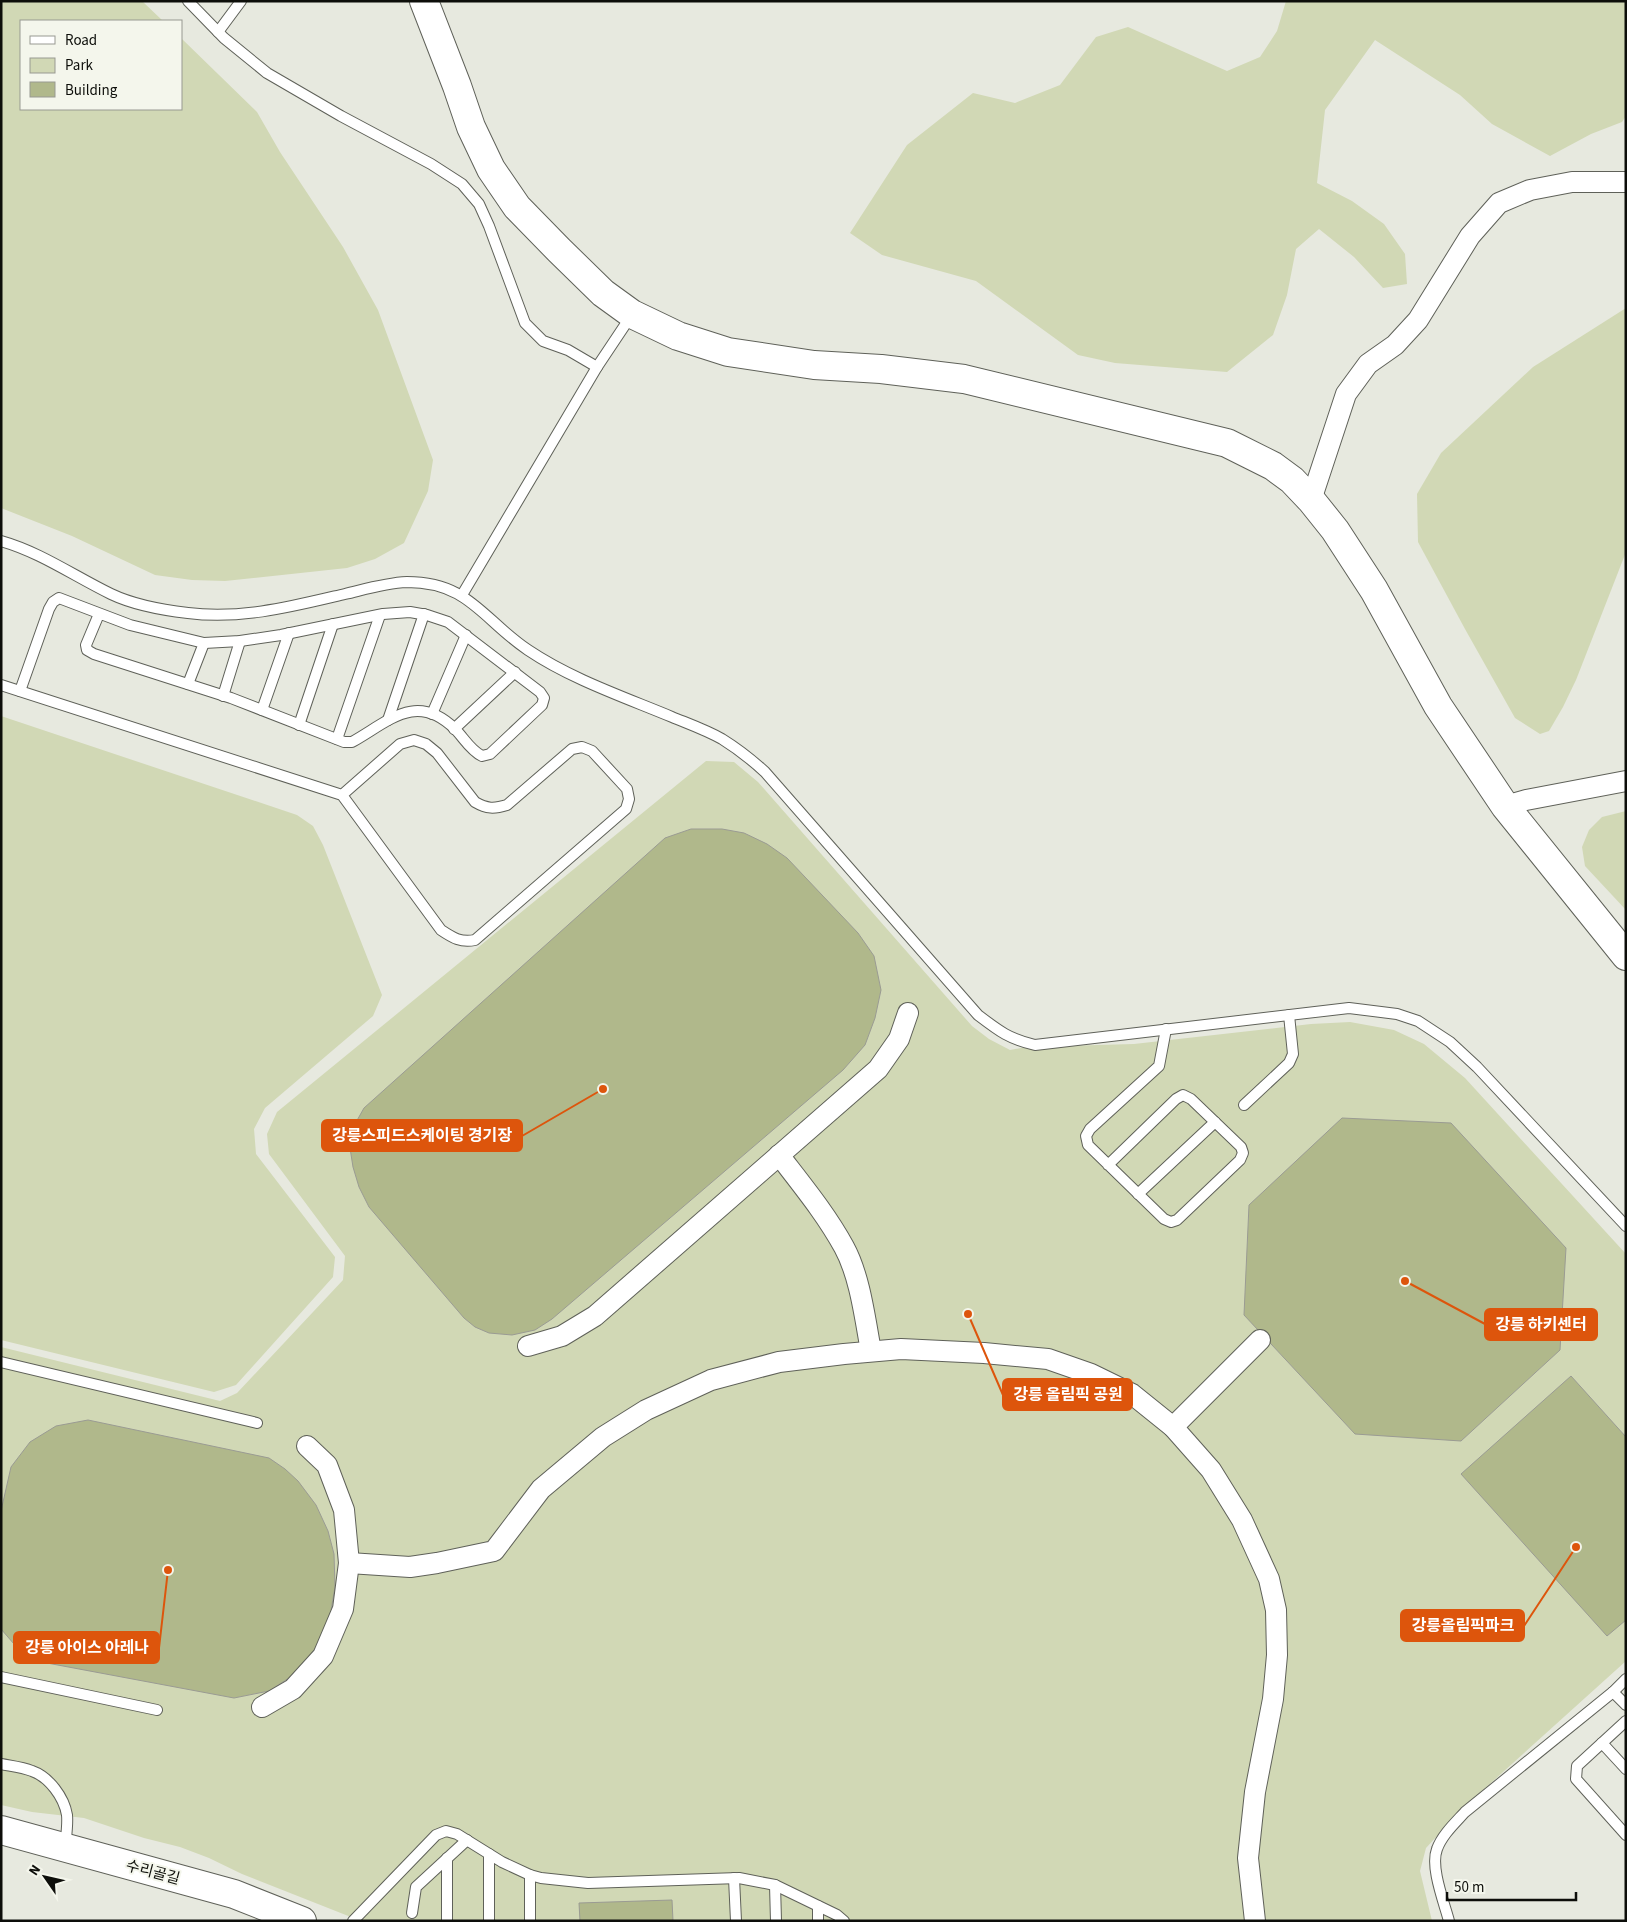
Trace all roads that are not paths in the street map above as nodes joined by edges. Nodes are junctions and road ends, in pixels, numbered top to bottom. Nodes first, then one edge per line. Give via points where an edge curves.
1 (188, 1) edge
2 (242, 1) edge
3 (424, 1) edge
4 (218, 32) junction
5 (1626, 182) edge
6 (632, 314) junction
7 (597, 367) junction
8 (1311, 500) junction
9 (1, 541) edge
10 (462, 595) junction
11 (98, 614) junction
12 (424, 614) junction
13 (380, 615) junction
14 (333, 624) junction
15 (289, 633) junction
16 (466, 635) junction
17 (240, 641) junction
18 (204, 643) junction
19 (515, 672) junction
20 (188, 684) junction
21 (1, 685) edge
22 (20, 691) junction
23 (223, 696) junction
24 (262, 710) junction
25 (432, 714) junction
26 (388, 720) junction
27 (299, 725) junction
28 (454, 728) junction
29 (336, 739) junction
30 (1626, 781) edge
31 (342, 795) junction
32 (1505, 806) junction
33 (1626, 956) edge
34 (908, 1013) dead end
35 (1289, 1015) junction
36 (1166, 1029) junction
37 (1244, 1105) dead end
38 (1215, 1122) junction
39 (779, 1155) junction
40 (1108, 1164) junction
41 (1138, 1194) junction
42 (1626, 1226) edge
43 (1260, 1340) dead end
44 (528, 1346) dead end
45 (871, 1352) junction
46 (1, 1362) edge
47 (257, 1423) dead end
48 (1173, 1427) junction
49 (307, 1446) dead end
50 (349, 1563) junction
51 (1, 1677) edge
52 (1626, 1679) edge
53 (1613, 1692) junction
54 (1626, 1705) edge
55 (262, 1708) dead end
56 (157, 1710) dead end
57 (1626, 1721) edge
58 (1602, 1743) junction
59 (1, 1764) edge
60 (1626, 1770) edge
61 (1, 1830) edge
62 (1626, 1835) edge
63 (466, 1840) junction
64 (65, 1848) junction
65 (489, 1854) junction
66 (447, 1858) junction
67 (530, 1875) junction
68 (734, 1878) junction
69 (775, 1885) junction
70 (818, 1906) junction
71 (412, 1913) dead end
72 (302, 1921) edge
73 (353, 1921) edge
74 (447, 1921) edge
75 (489, 1921) edge
76 (530, 1921) edge
77 (736, 1921) edge
78 (776, 1921) edge
79 (818, 1921) edge
80 (844, 1921) edge
81 (1254, 1921) edge
82 (1449, 1921) edge

1 - 4 lane
2 - 4 lane
3 - 6 street via 471,127 491,169 518,207 603,293
4 - 7 lane via 267,73 462,184 479,204 525,322 543,341 568,350
5 - 8 street via 1572,182 1530,190 1499,204 1470,236 1418,320 1394,345 1368,364 1346,394
6 - 7 lane
6 - 8 street via 678,336 728,352 814,365 881,369 964,380 1227,443 1273,466
7 - 10 lane
8 - 32 street via 1374,590 1438,706
9 - 10 lane via 22,547 113,595 189,614 230,616 272,610 384,584 409,582 437,585
10 - 36 lane via 507,635 543,659 597,686 704,730 742,752 766,772 978,1014 996,1030 1014,1040 1035,1045
11 - 18 lane via 139,628
11 - 20 lane via 87,650
11 - 22 lane via 60,598 53,602
12 - 13 lane
12 - 16 lane via 448,622
12 - 26 lane
13 - 14 lane
13 - 29 lane
14 - 15 lane
14 - 27 lane
15 - 17 lane
15 - 24 lane
16 - 19 lane
16 - 25 lane
17 - 18 lane
17 - 23 lane
18 - 20 lane
19 - 28 lane
19 - 28 lane via 544,698 542,705 497,748 482,756
20 - 23 lane
21 - 22 lane
22 - 31 lane
23 - 24 lane
24 - 27 lane
25 - 26 lane via 414,710
25 - 28 lane
26 - 29 lane via 352,742
27 - 29 lane
30 - 32 street
31 - 31 lane via 441,930 465,942 476,940 626,809 629,798 627,789 592,751 582,747 572,749 507,805 484,807 475,802 436,753 426,744 414,740 400,744
32 - 33 street
34 - 39 street via 899,1039 878,1069
35 - 36 lane
35 - 37 lane via 1294,1054 1289,1063
35 - 42 lane via 1349,1008 1370,1009 1397,1014 1434,1030 1477,1067
36 - 40 lane via 1158,1066 1086,1136 1088,1145
38 - 40 lane via 1183,1095
38 - 41 lane
38 - 41 lane via 1241,1147 1243,1153 1240,1160 1177,1220 1164,1219
39 - 44 street via 595,1316 562,1336
39 - 45 street via 815,1201 845,1248 862,1296
40 - 41 lane
43 - 48 street
45 - 48 street via 900,1349 984,1352 1048,1360 1091,1374 1132,1394
45 - 50 street via 779,1362 711,1380 646,1410 603,1437 541,1489 494,1551 410,1567
46 - 47 lane
48 - 81 street via 1211,1470 1242,1520 1269,1579 1276,1610 1277,1655 1273,1699 1255,1792 1248,1858
49 - 50 street via 327,1465 344,1510
50 - 55 street via 343,1609 323,1656 293,1689
51 - 56 lane
52 - 53 lane
53 - 54 lane
53 - 82 lane via 1465,1812 1449,1829 1436,1850 1436,1875
57 - 58 lane
58 - 60 lane
58 - 62 lane via 1577,1766 1576,1779
59 - 64 lane via 31,1770 52,1786 67,1816
61 - 64 street, 수리골길
63 - 65 lane
63 - 66 lane
63 - 73 lane via 446,1831 436,1835
64 - 72 street, 수리골길 via 234,1894
65 - 67 lane
65 - 75 lane
66 - 71 lane via 416,1887
66 - 74 lane
67 - 68 lane via 588,1883
67 - 76 lane
68 - 69 lane
68 - 77 lane
69 - 70 lane
69 - 78 lane
70 - 79 lane
70 - 80 lane

